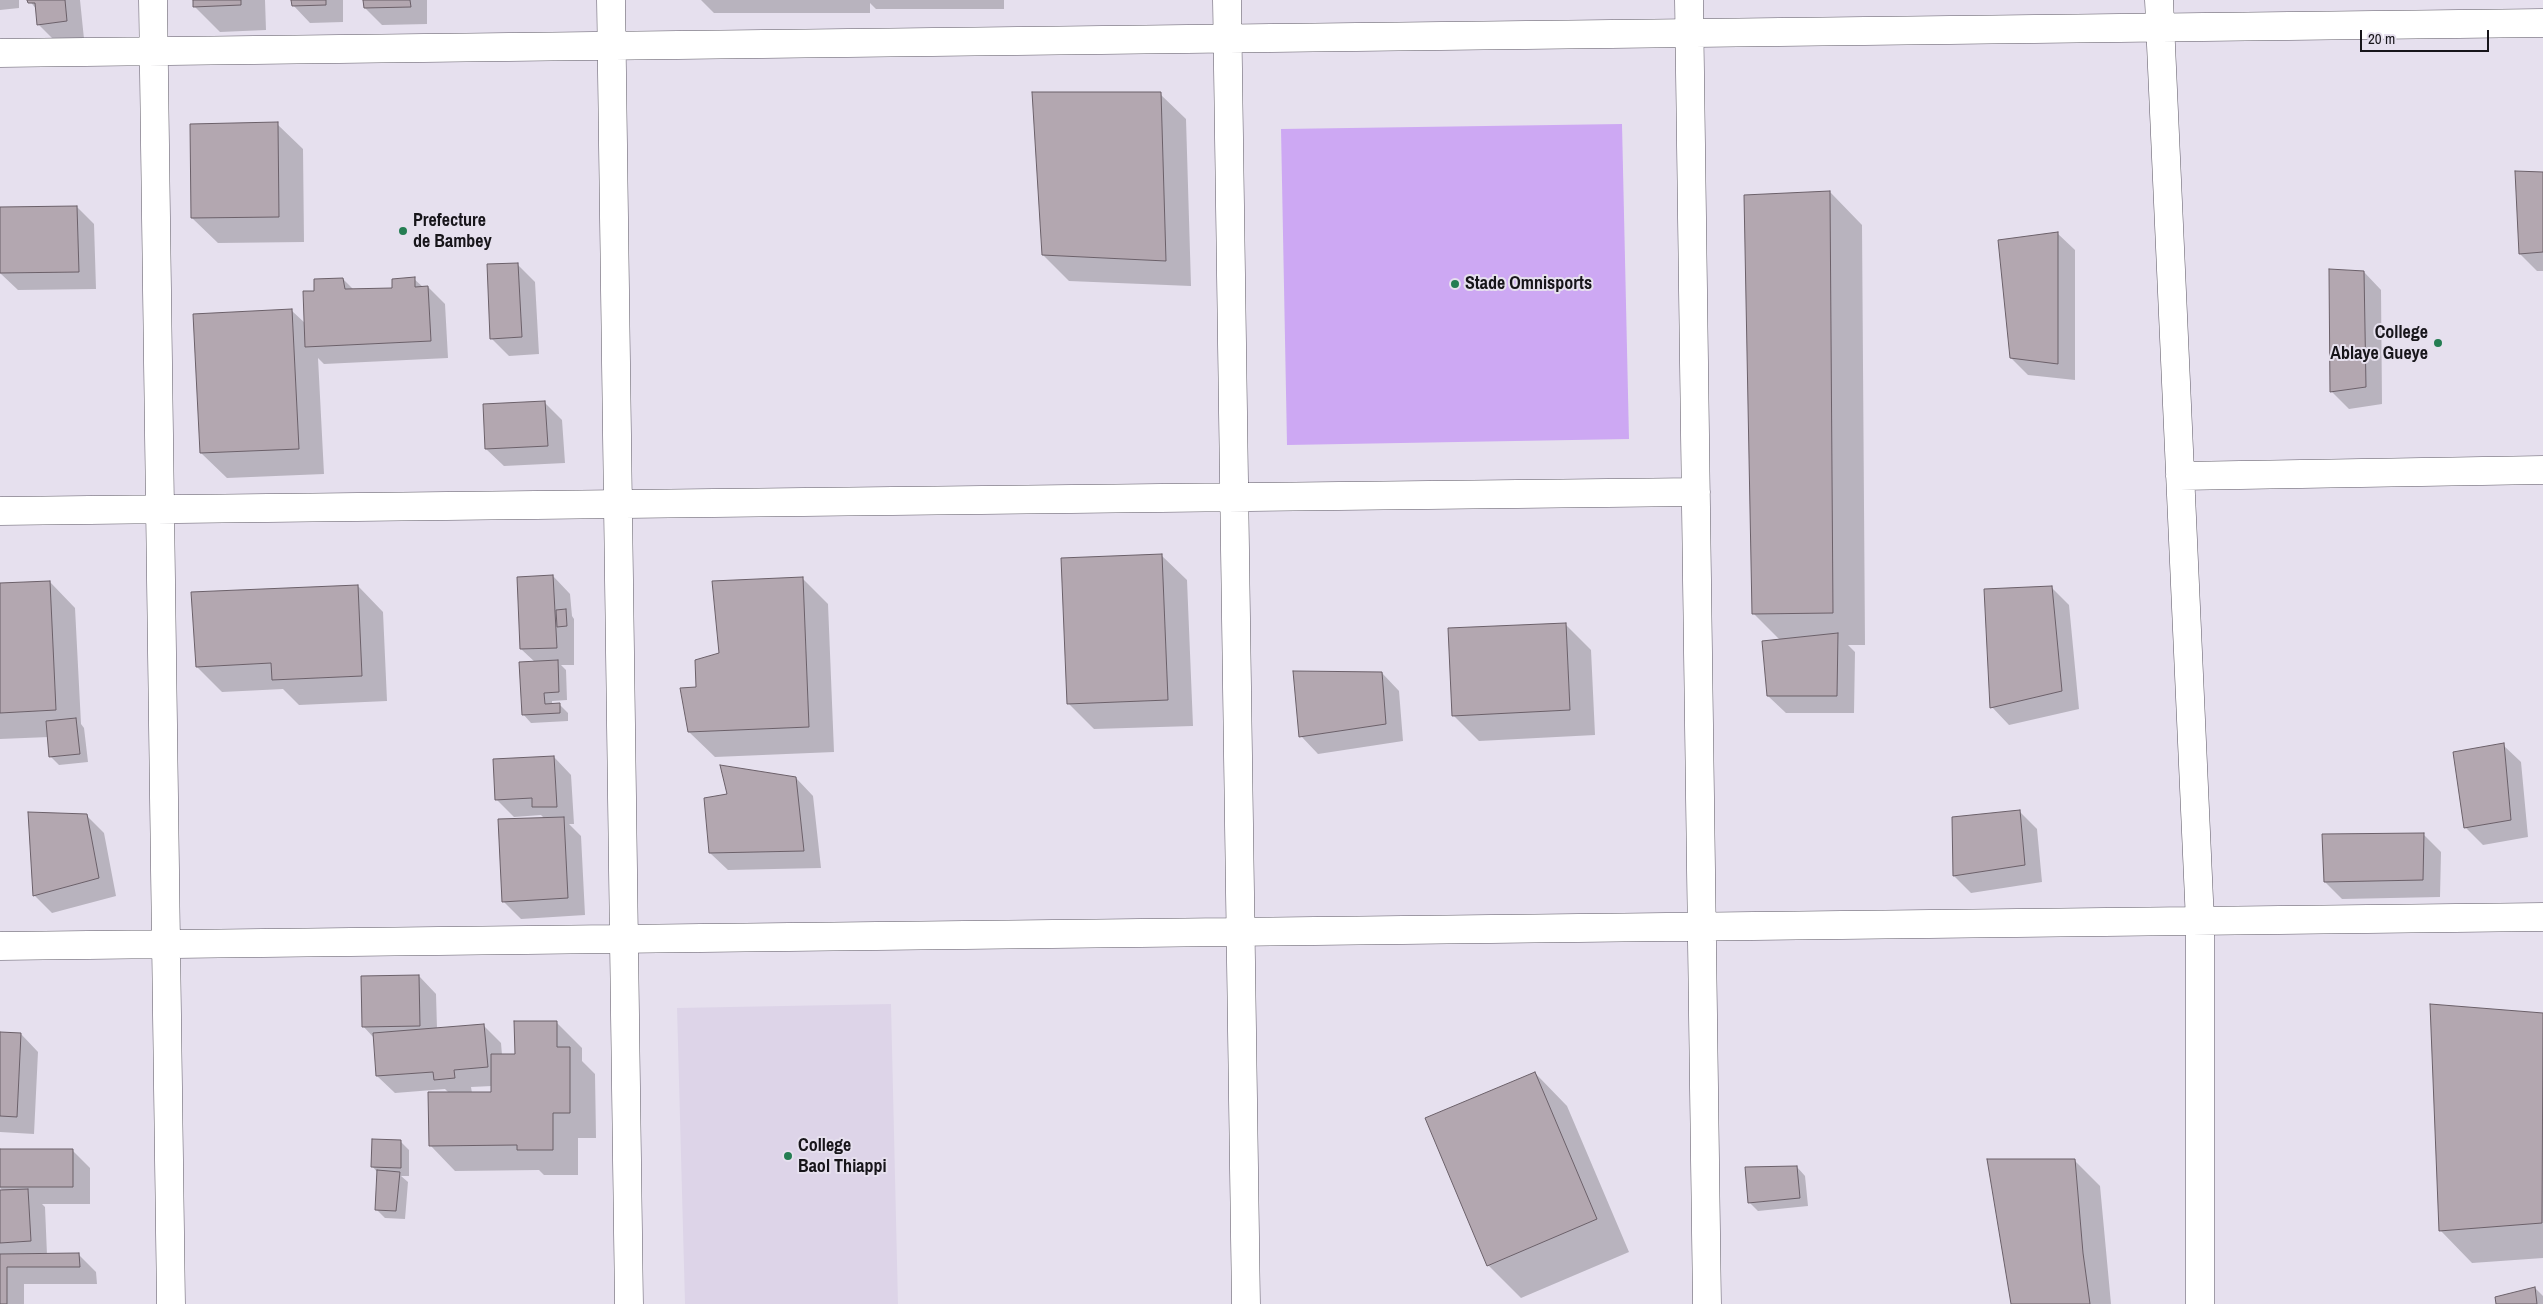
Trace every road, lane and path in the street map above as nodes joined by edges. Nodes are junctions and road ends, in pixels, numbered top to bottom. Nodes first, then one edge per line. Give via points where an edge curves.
1 (152, 0) edge
2 (611, 0) edge
3 (1227, 0) edge
4 (1689, 0) edge
5 (2159, 0) edge
6 (2543, 23) edge
7 (2159, 28) junction
8 (1690, 33) junction
9 (1228, 39) junction
10 (611, 46) junction
11 (153, 51) junction
12 (0, 53) edge
13 (2543, 470) edge
14 (2180, 476) junction
15 (1696, 492) junction
16 (1235, 497) junction
17 (617, 504) junction
18 (160, 510) junction
19 (0, 511) edge
20 (2543, 917) edge
21 (2200, 922) junction
22 (1702, 926) junction
23 (1241, 931) junction
24 (624, 939) junction
25 (166, 944) junction
26 (0, 946) edge
27 (171, 1304) edge
28 (629, 1304) edge
29 (1246, 1304) edge
30 (1707, 1304) edge
31 (2200, 1304) edge

1 - 11 street
2 - 10 street
3 - 9 street
4 - 8 street
5 - 7 street
6 - 7 street
7 - 8 street
7 - 14 street
8 - 9 street
8 - 15 street
9 - 10 street
9 - 16 street
10 - 11 street
10 - 17 street
11 - 12 street
11 - 18 street
13 - 14 street
14 - 21 street
15 - 16 street
15 - 22 street
16 - 17 street
16 - 23 street
17 - 18 street
17 - 24 street
18 - 19 street
18 - 25 street
20 - 21 street
21 - 22 street
21 - 31 street
22 - 23 street
22 - 30 street
23 - 24 street
23 - 29 street
24 - 25 street
24 - 28 street
25 - 26 street
25 - 27 street

